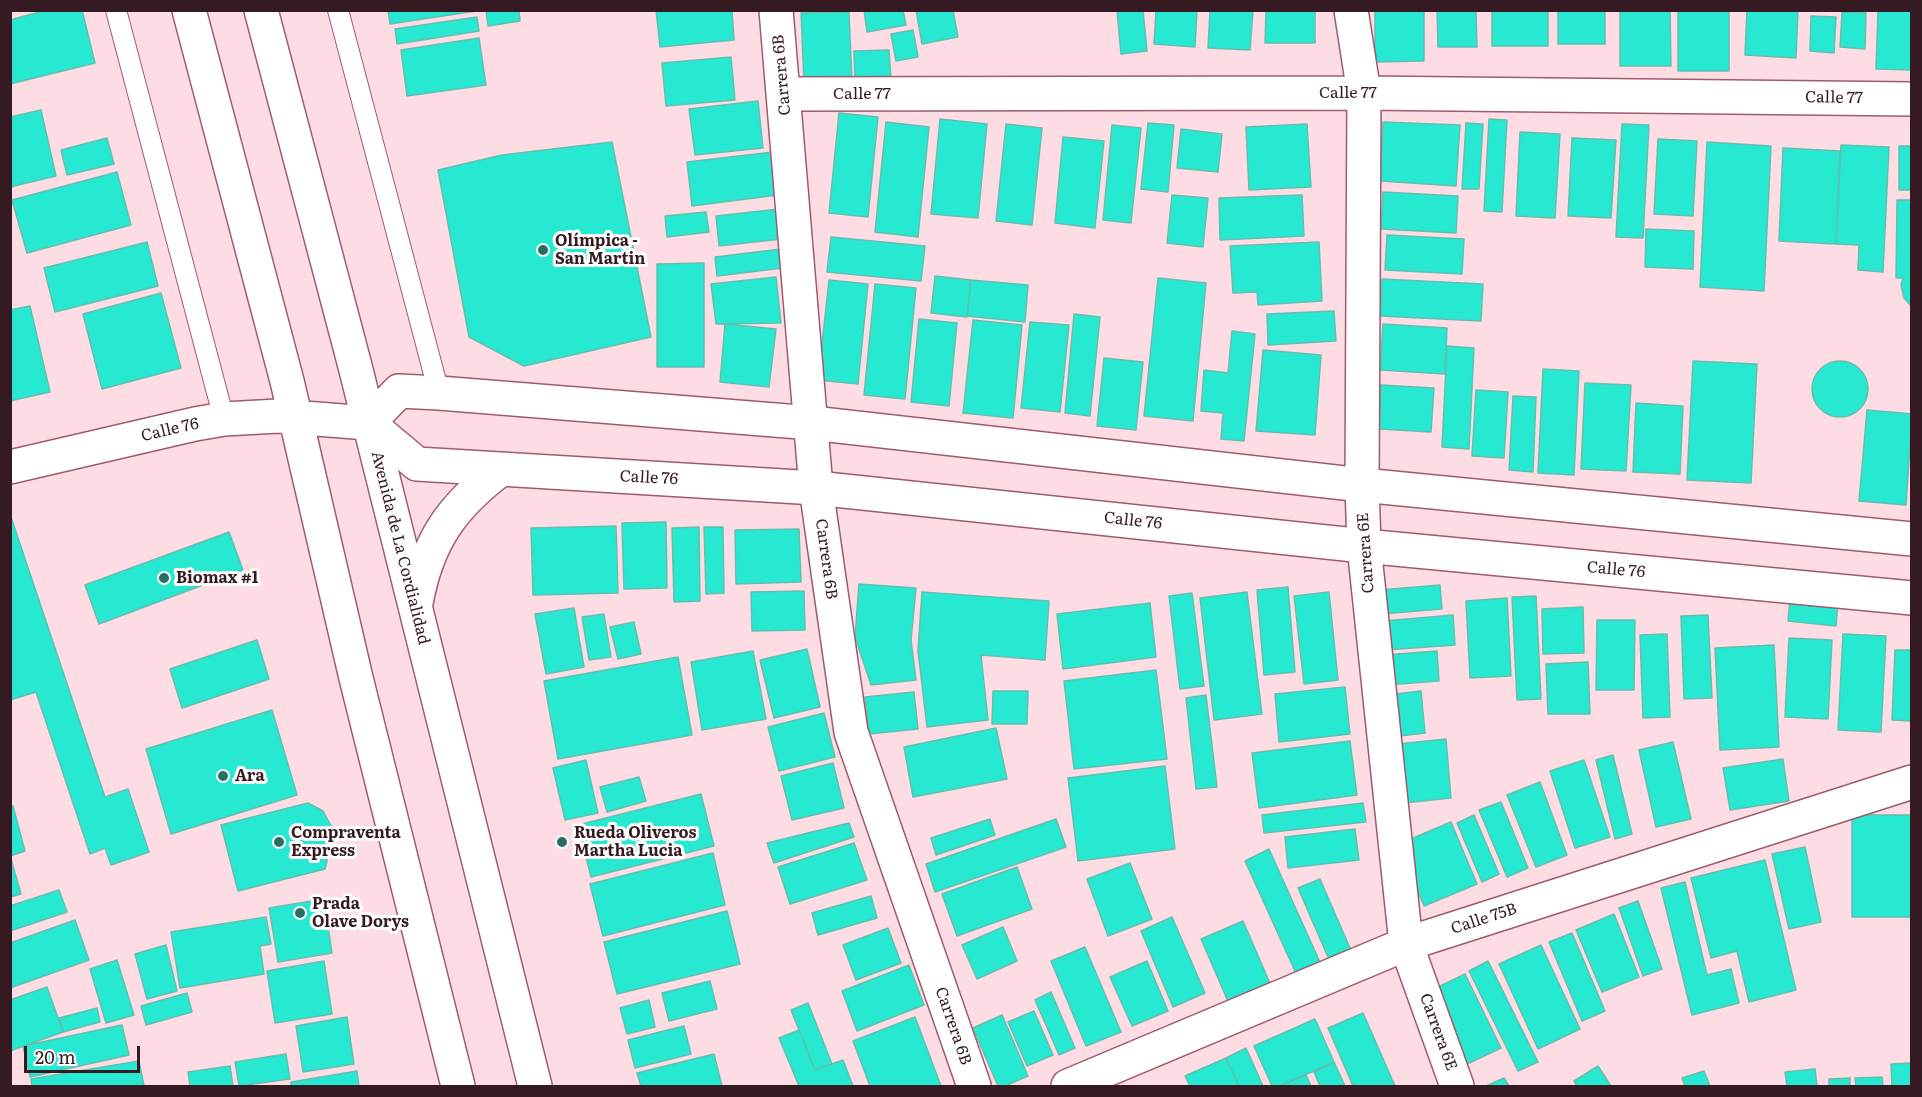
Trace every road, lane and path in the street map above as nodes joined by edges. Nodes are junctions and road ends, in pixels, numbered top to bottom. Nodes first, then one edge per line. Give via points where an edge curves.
1 (116, 10) edge
2 (189, 10) edge
3 (261, 10) edge
4 (338, 10) edge
5 (776, 10) edge
6 (1351, 10) edge
7 (1364, 93) junction
8 (784, 94) junction
9 (1911, 99) edge
10 (439, 393) junction
11 (295, 416) junction
12 (224, 419) junction
13 (368, 423) junction
14 (812, 423) junction
15 (10, 467) edge
16 (500, 470) junction
17 (1362, 485) junction
18 (816, 488) junction
19 (1911, 539) edge
20 (1364, 546) junction
21 (1911, 598) edge
22 (416, 608) junction
23 (1911, 782) edge
24 (1406, 944) junction
25 (458, 1086) edge
26 (535, 1086) edge
27 (974, 1086) edge
28 (1068, 1086) edge
29 (1457, 1086) edge

1 - 12 lane
2 - 11 street
3 - 13 street, Avenida de La Cordialidad
4 - 10 lane
5 - 8 street, Carrera 6B
6 - 7 street, Carrera 6E
7 - 8 street, Calle 77
7 - 9 street, Calle 77
7 - 17 street, Carrera 6E
8 - 14 street, Carrera 6B
10 - 13 street via 399,391
10 - 14 street
11 - 12 street, Calle 76
11 - 13 street, Calle 76
11 - 25 street
12 - 15 street, Calle 76
13 - 16 street, Calle 76 via 417,464
13 - 22 street, Avenida de La Cordialidad
14 - 17 street
14 - 18 street, Carrera 6B
16 - 18 street, Calle 76
16 - 22 street via 474,489 435,541 422,573
17 - 19 street
17 - 20 street, Carrera 6E
18 - 20 street, Calle 76
18 - 27 street, Carrera 6B via 851,732
20 - 21 street, Calle 76
20 - 24 street, Carrera 6E
22 - 26 street, Avenida de La Cordialidad
23 - 24 street, Calle 75B
24 - 28 street, Calle 75B
24 - 29 street, Carrera 6E

